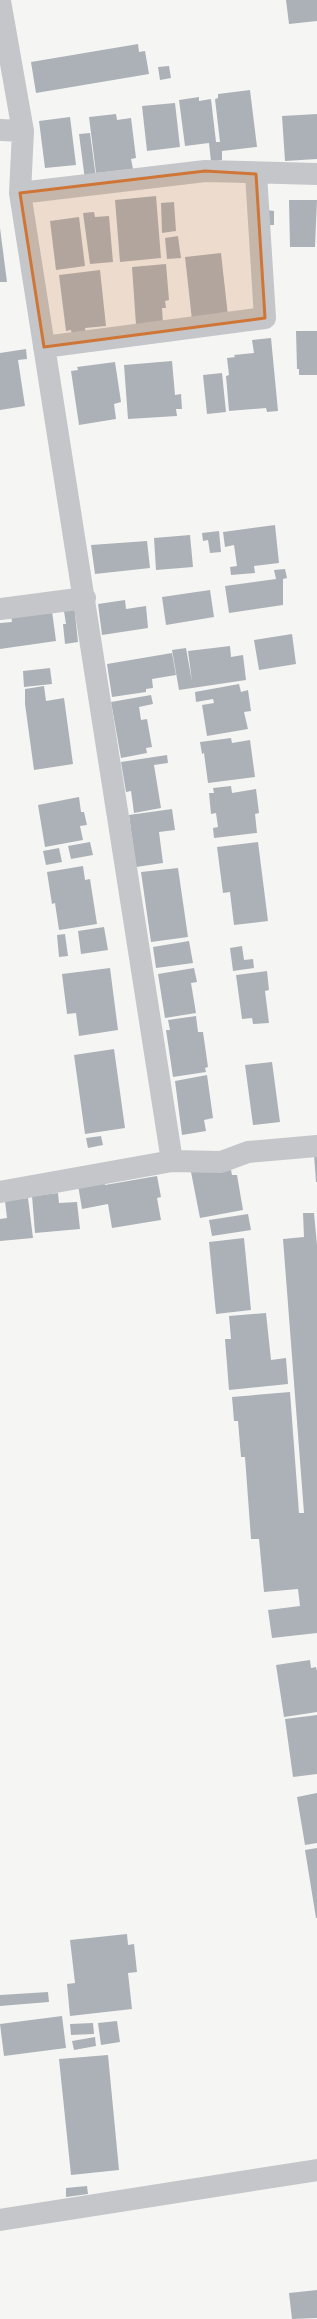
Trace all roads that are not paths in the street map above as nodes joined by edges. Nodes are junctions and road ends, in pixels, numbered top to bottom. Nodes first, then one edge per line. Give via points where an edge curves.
1 (0, 1) edge
2 (0, 130) edge
3 (23, 132) junction
4 (256, 174) junction
5 (317, 174) edge
6 (20, 193) junction
7 (44, 347) junction
8 (85, 598) junction
9 (0, 609) edge
10 (317, 1146) edge
11 (172, 1161) junction
12 (0, 1192) edge
13 (317, 2170) edge
14 (0, 2220) edge

1 - 3 street
2 - 3 street
3 - 6 street
4 - 5 street
4 - 6 street via 205,171
4 - 7 street via 265,318
6 - 7 street
7 - 8 street
8 - 9 street
8 - 11 street
10 - 11 street via 248,1152 221,1162
11 - 12 street
13 - 14 street

